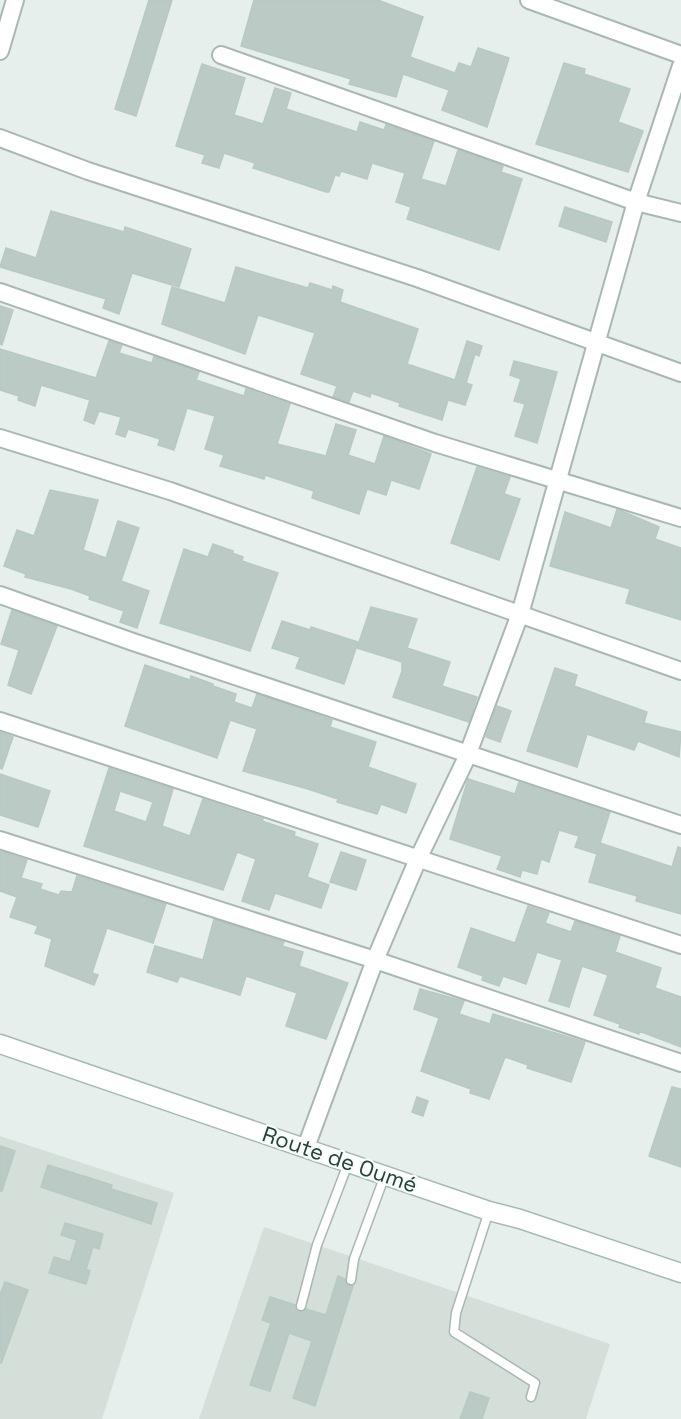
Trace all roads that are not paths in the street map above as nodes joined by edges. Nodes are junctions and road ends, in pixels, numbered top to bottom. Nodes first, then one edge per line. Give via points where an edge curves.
1 (15, 0) edge
2 (529, 0) edge
3 (0, 51) edge
4 (221, 55) dead end
5 (681, 55) edge
6 (681, 66) edge
7 (0, 138) edge
8 (636, 202) junction
9 (681, 213) edge
10 (0, 292) edge
11 (598, 345) junction
12 (681, 373) edge
13 (0, 438) edge
14 (559, 481) junction
15 (681, 518) edge
16 (0, 595) edge
17 (520, 614) junction
18 (681, 671) edge
19 (0, 721) edge
20 (468, 754) junction
21 (681, 825) edge
22 (0, 840) edge
23 (418, 858) junction
24 (681, 945) edge
25 (375, 960) junction
26 (0, 1044) edge
27 (681, 1063) edge
28 (306, 1147) junction
29 (349, 1161) junction
30 (385, 1174) junction
31 (489, 1211) junction
32 (681, 1273) edge
33 (351, 1280) dead end
34 (301, 1306) dead end
35 (531, 1397) dead end

1 - 3 street
2 - 5 street
4 - 8 street
6 - 8 street
7 - 11 street via 88,171 417,278
8 - 9 street
8 - 11 street
10 - 14 street via 435,443
11 - 12 street
11 - 14 street
13 - 17 street via 170,491
14 - 15 street
14 - 17 street
16 - 20 street
17 - 18 street
17 - 20 street
19 - 23 street
20 - 21 street
20 - 23 street
22 - 25 street
23 - 24 street
23 - 25 street
25 - 27 street
25 - 28 street
26 - 28 street, Route de Oumé
28 - 29 street, Route de Oumé
29 - 30 street, Route de Oumé
29 - 34 lane via 317,1245
30 - 31 street, Route de Oumé
30 - 33 lane via 354,1259
31 - 32 street, Route de Oumé
31 - 35 lane via 456,1313 454,1332 535,1383

